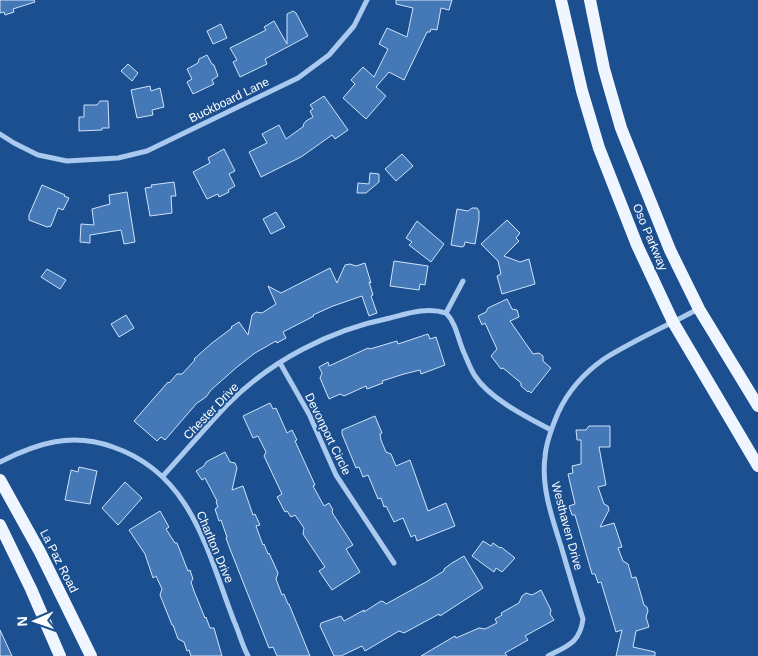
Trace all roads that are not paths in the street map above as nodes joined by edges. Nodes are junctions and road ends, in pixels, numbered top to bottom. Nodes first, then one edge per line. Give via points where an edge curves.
1 (367, 0) edge
2 (561, 0) edge
3 (590, 0) edge
4 (0, 134) edge
5 (463, 282) dead end
6 (698, 309) junction
7 (446, 313) junction
8 (673, 322) junction
9 (280, 363) junction
10 (758, 406) edge
11 (551, 430) junction
12 (0, 462) edge
13 (758, 466) edge
14 (163, 476) junction
15 (0, 480) edge
16 (0, 525) edge
17 (394, 563) dead end
18 (60, 656) edge
19 (91, 656) edge
20 (248, 656) edge
21 (548, 656) edge

1 - 4 street, Buckboard Lane via 354,26 329,54 298,78 147,151 118,158 67,161 38,155
2 - 8 main road, Oso Parkway via 599,148 637,245
3 - 6 main road, Oso Parkway via 604,70 621,128 670,250
5 - 7 street
6 - 8 street, Westhaven Drive
6 - 10 main road, Oso Parkway
7 - 9 street, Chester Drive via 421,311 368,322 324,339
7 - 11 street via 452,319 476,377 499,400
8 - 11 street, Westhaven Drive via 604,359 590,370 575,384
8 - 13 main road, Oso Parkway
9 - 14 street, Chester Drive via 228,405
9 - 17 street, Devonport Circle via 309,414 336,475
11 - 21 street, Westhaven Drive via 544,457 545,485 583,618 577,638
12 - 14 street, Charlton Drive via 32,446 81,440 128,452
14 - 20 street, Charlton Drive via 197,524
15 - 19 main road, La Paz Road
16 - 18 main road

